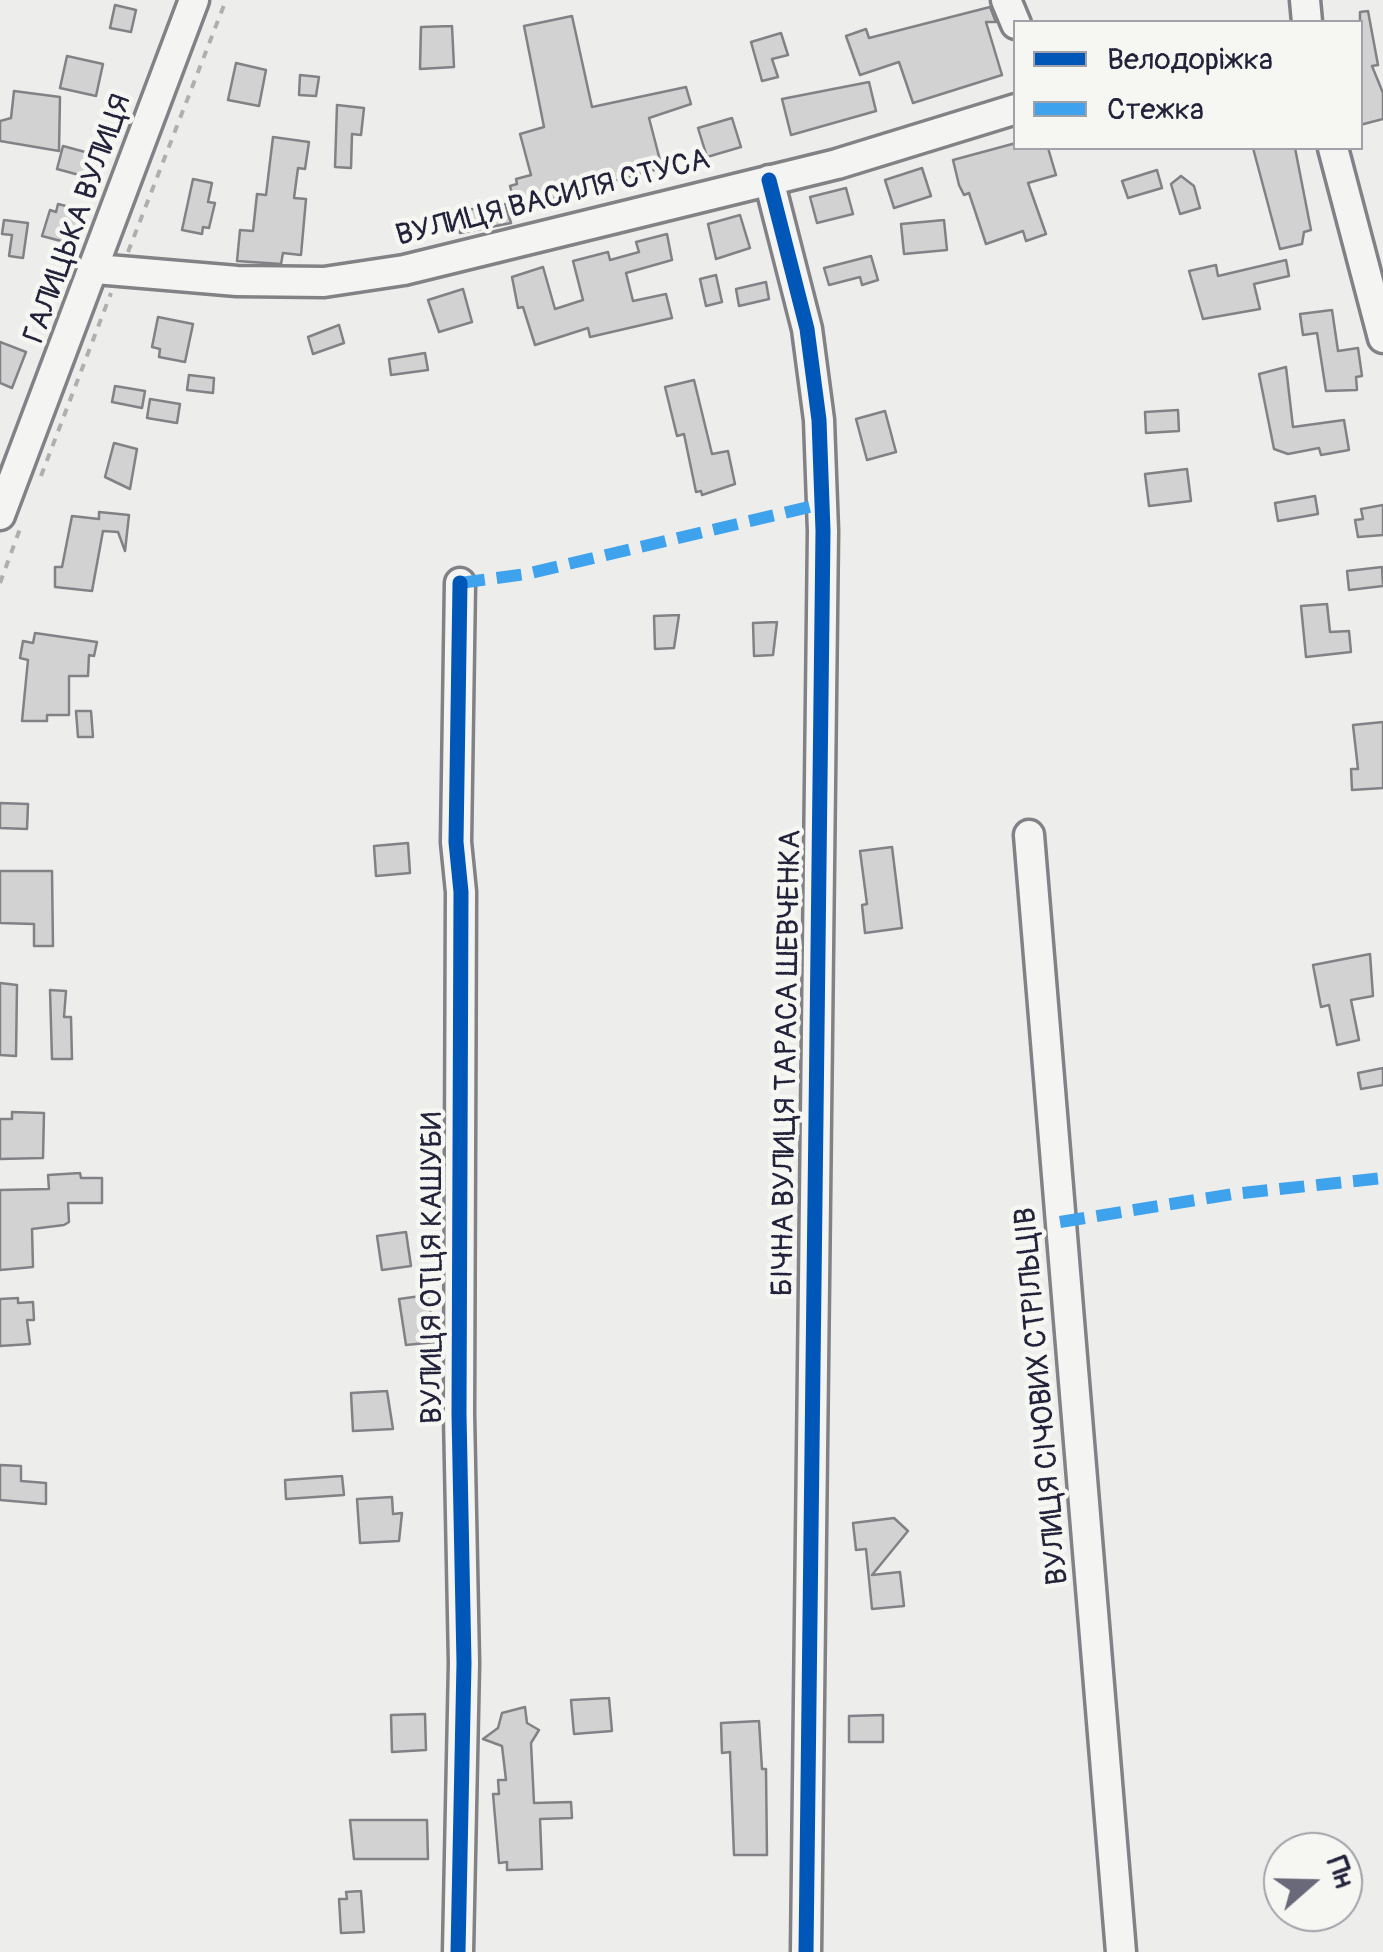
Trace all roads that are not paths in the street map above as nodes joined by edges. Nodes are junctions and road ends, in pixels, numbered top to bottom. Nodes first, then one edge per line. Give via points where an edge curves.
1 (194, 0) edge
2 (1013, 110) edge
3 (1334, 150) edge
4 (768, 180) junction
5 (96, 269) junction
6 (1383, 338) edge
7 (0, 515) edge
8 (460, 584) dead end
9 (1029, 835) dead end
10 (458, 1952) edge
11 (806, 1952) edge
12 (1122, 1952) edge

1 - 5 street, ГАЛИЦЬКА ВУЛИЦЯ
2 - 4 street, ВУЛИЦЯ ВАСИЛЯ СТУСА
3 - 6 street
4 - 5 street, ВУЛИЦЯ ВАСИЛЯ СТУСА via 404,270 324,282
4 - 11 street, БІЧНА ВУЛИЦЯ ТАРАСА ШЕВЧЕНКА via 808,329 823,531
5 - 7 street, ГАЛИЦЬКА ВУЛИЦЯ
8 - 10 street, ВУЛИЦЯ ОТЦЯ КАШУБИ via 464,1663
9 - 12 street, ВУЛИЦЯ СІЧОВИХ СТРІЛЬЦІВ

